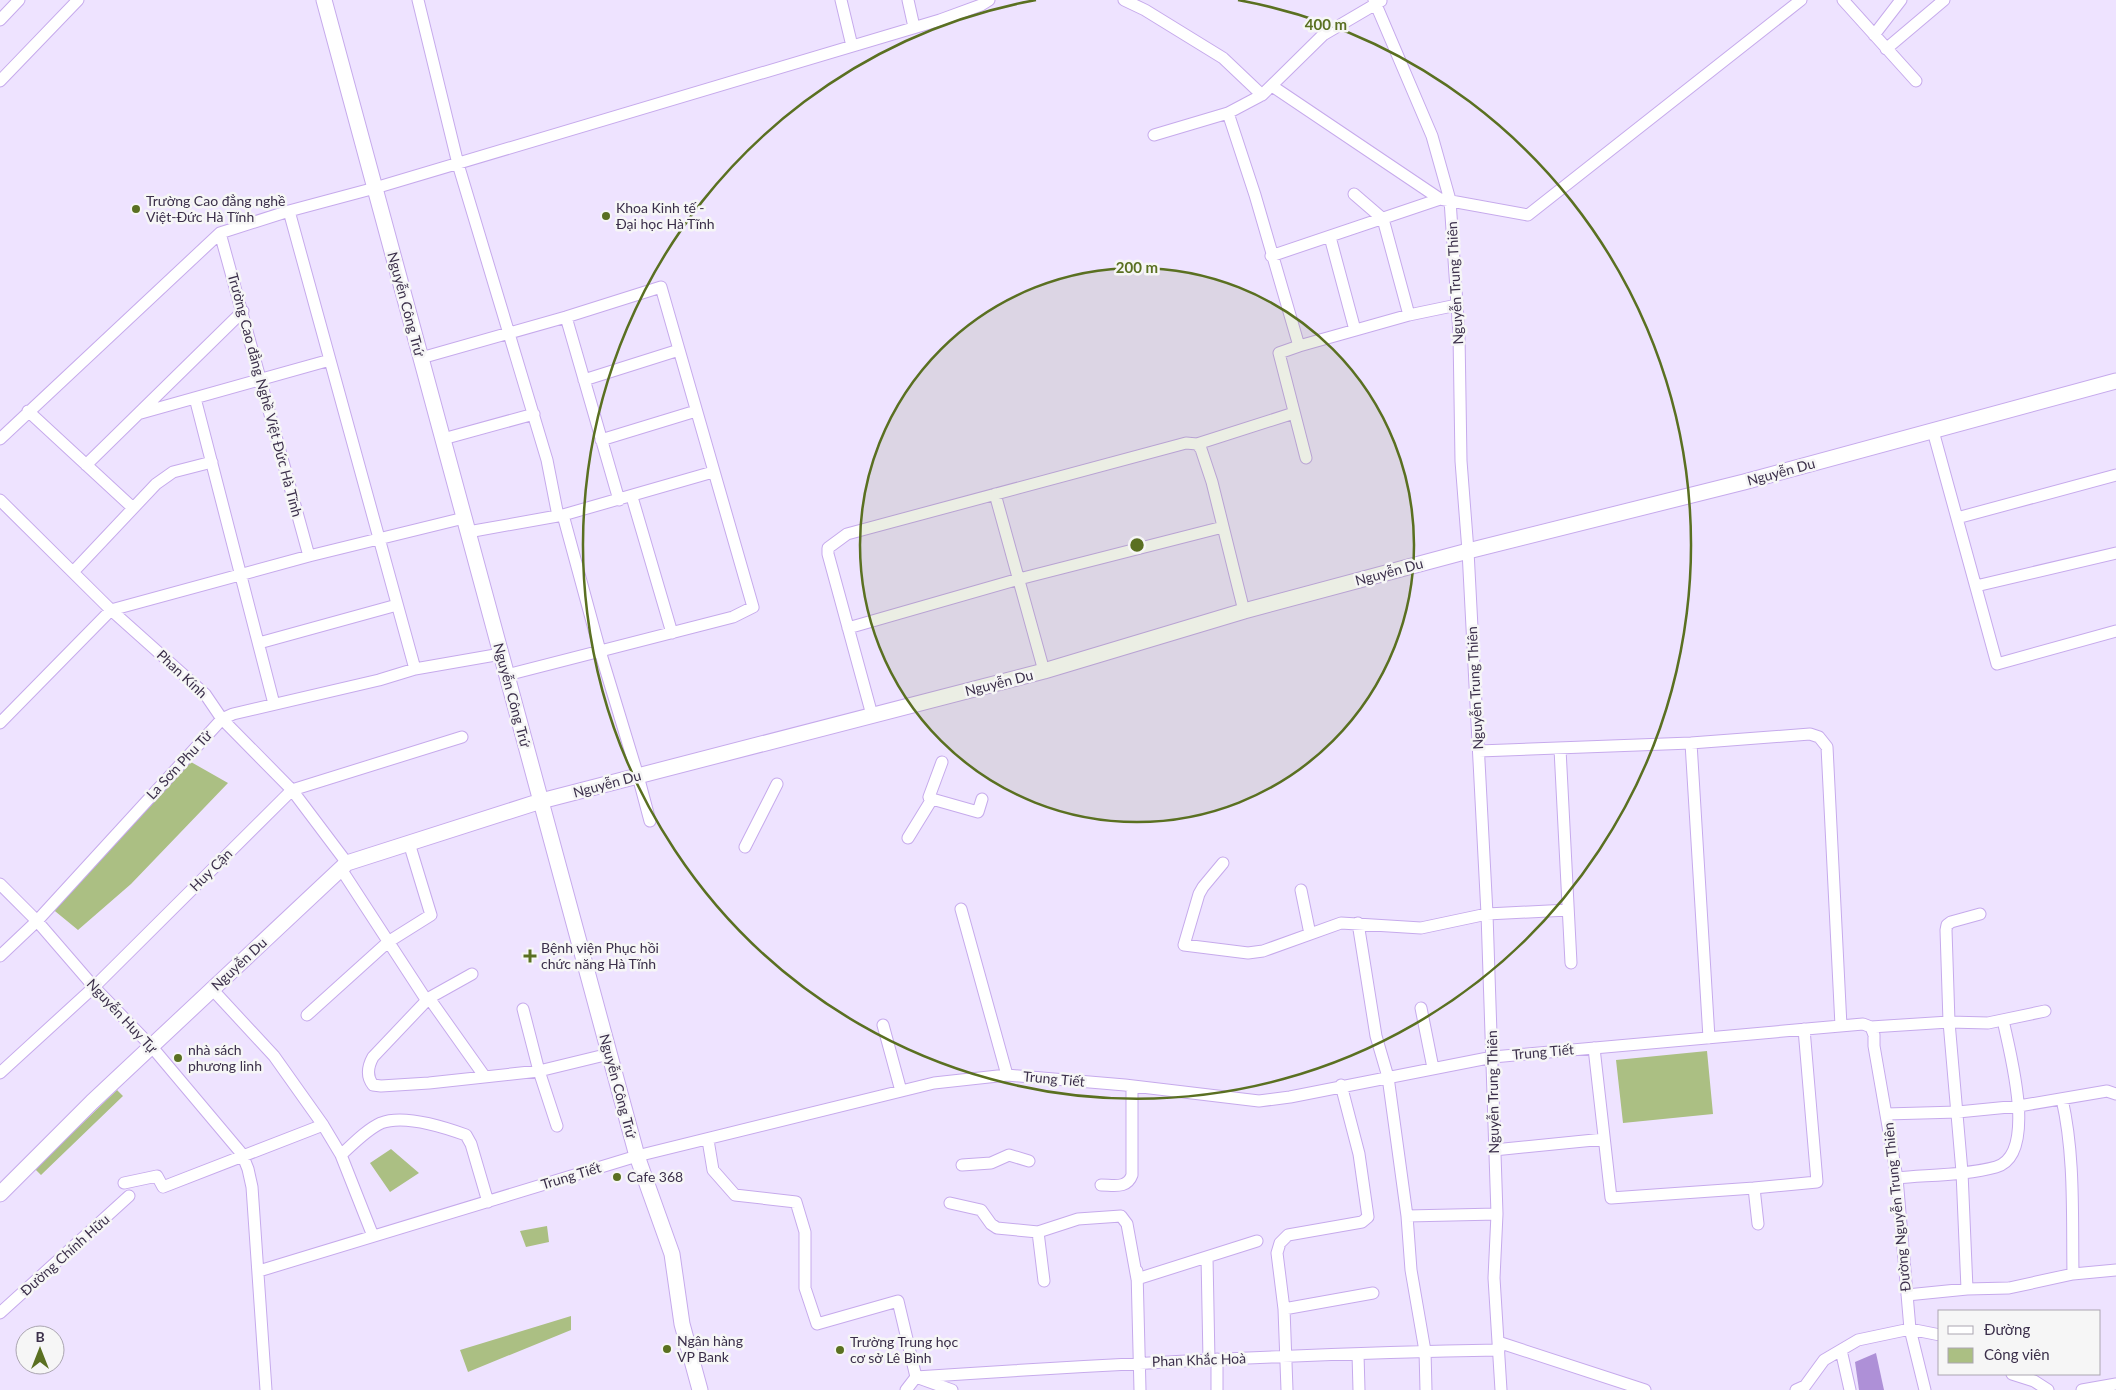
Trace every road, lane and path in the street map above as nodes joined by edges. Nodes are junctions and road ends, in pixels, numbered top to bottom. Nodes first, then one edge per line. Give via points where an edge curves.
1 (19, 0) edge
2 (78, 0) edge
3 (324, 0) edge
4 (418, 0) edge
5 (841, 0) edge
6 (908, 0) edge
7 (989, 0) edge
8 (1124, 0) edge
9 (1801, 0) edge
10 (1843, 0) edge
11 (1901, 0) edge
12 (1944, 0) edge
13 (1378, 2) edge
14 (0, 20) edge
15 (914, 27) junction
16 (1874, 35) junction
17 (852, 46) junction
18 (1886, 49) junction
19 (0, 81) edge
20 (1916, 81) dead end
21 (1272, 86) junction
22 (1262, 95) junction
23 (1228, 113) junction
24 (1154, 135) dead end
25 (458, 164) junction
26 (375, 188) junction
27 (1354, 194) dead end
28 (1445, 200) junction
29 (289, 211) junction
30 (1383, 219) junction
31 (220, 234) junction
32 (1330, 237) junction
33 (1271, 256) junction
34 (1457, 305) junction
35 (243, 312) junction
36 (1409, 315) junction
37 (566, 317) junction
38 (1356, 330) junction
39 (510, 332) junction
40 (1299, 346) junction
41 (679, 350) junction
42 (421, 358) junction
43 (330, 360) junction
44 (260, 379) junction
45 (584, 380) junction
46 (2116, 381) edge
47 (195, 398) junction
48 (28, 411) junction
49 (696, 411) junction
50 (1294, 413) junction
51 (140, 414) junction
52 (534, 414) junction
53 (1933, 431) junction
54 (443, 439) junction
55 (0, 440) edge
56 (601, 440) junction
57 (1197, 444) junction
58 (1306, 458) dead end
59 (212, 462) junction
60 (86, 465) junction
61 (713, 472) junction
62 (2116, 475) edge
63 (995, 494) junction
64 (632, 497) junction
65 (0, 500) edge
66 (619, 500) junction
67 (133, 508) junction
68 (560, 515) junction
69 (1957, 518) junction
70 (466, 525) junction
71 (1223, 527) junction
72 (379, 540) junction
73 (1468, 551) junction
74 (2116, 553) edge
75 (309, 556) junction
76 (72, 572) junction
77 (242, 576) junction
78 (1019, 579) junction
79 (1976, 586) junction
80 (397, 605) junction
81 (112, 610) junction
82 (1244, 611) junction
83 (848, 628) junction
84 (2116, 631) edge
85 (672, 632) junction
86 (259, 643) junction
87 (600, 651) junction
88 (501, 654) junction
89 (414, 669) junction
90 (1044, 671) junction
91 (507, 676) junction
92 (274, 704) junction
93 (872, 716) junction
94 (222, 719) junction
95 (0, 723) edge
96 (462, 737) dead end
97 (1691, 743) junction
98 (1560, 749) junction
99 (1479, 751) junction
100 (942, 762) dead end
101 (638, 776) junction
102 (777, 784) dead end
103 (292, 790) junction
104 (982, 799) dead end
105 (932, 800) junction
106 (542, 802) junction
107 (650, 821) dead end
108 (908, 838) dead end
109 (409, 843) junction
110 (745, 847) dead end
111 (1223, 863) dead end
112 (344, 866) junction
113 (0, 884) edge
114 (1301, 890) dead end
115 (962, 909) dead end
116 (1568, 910) junction
117 (1487, 914) junction
118 (1980, 914) dead end
119 (37, 921) junction
120 (1358, 923) junction
121 (1310, 934) junction
122 (388, 942) junction
123 (0, 956) edge
124 (1571, 963) dead end
125 (472, 974) dead end
126 (94, 987) junction
127 (212, 988) junction
128 (428, 999) junction
129 (1421, 1008) dead end
130 (523, 1009) dead end
131 (2045, 1011) dead end
132 (307, 1015) dead end
133 (2003, 1020) junction
134 (1948, 1022) junction
135 (883, 1025) dead end
136 (1841, 1026) junction
137 (1869, 1026) junction
138 (1804, 1029) junction
139 (1708, 1038) junction
140 (152, 1047) junction
141 (1594, 1048) junction
142 (609, 1054) junction
143 (1493, 1057) junction
144 (1433, 1068) junction
145 (539, 1070) junction
146 (0, 1073) edge
147 (1007, 1074) junction
148 (485, 1077) junction
149 (1388, 1077) junction
150 (1340, 1085) junction
151 (1132, 1087) junction
152 (901, 1091) junction
153 (2116, 1094) edge
154 (2062, 1099) junction
155 (2019, 1106) junction
156 (1958, 1112) junction
157 (1886, 1114) junction
158 (323, 1124) junction
159 (557, 1126) dead end
160 (1604, 1139) junction
161 (708, 1140) junction
162 (1494, 1150) junction
163 (242, 1154) junction
164 (341, 1155) junction
165 (637, 1156) junction
166 (1029, 1161) dead end
167 (962, 1165) dead end
168 (1962, 1172) junction
169 (1897, 1178) junction
170 (124, 1183) dead end
171 (1101, 1185) dead end
172 (1754, 1188) junction
173 (0, 1194) edge
174 (129, 1196) dead end
175 (488, 1202) junction
176 (950, 1202) dead end
177 (1497, 1214) junction
178 (1407, 1216) junction
179 (1758, 1224) dead end
180 (1038, 1232) junction
181 (373, 1236) junction
182 (1257, 1241) dead end
183 (1136, 1252) dead end
184 (1207, 1257) junction
185 (2116, 1270) edge
186 (259, 1271) junction
187 (2073, 1274) junction
188 (1137, 1279) junction
189 (1044, 1281) dead end
190 (1967, 1289) junction
191 (1373, 1293) dead end
192 (1907, 1295) junction
193 (1284, 1309) junction
194 (0, 1313) edge
195 (1910, 1329) junction
196 (1938, 1335) edge
197 (1498, 1346) junction
198 (1841, 1350) junction
199 (1424, 1351) junction
200 (1358, 1354) junction
201 (1286, 1357) junction
202 (1213, 1360) junction
203 (1139, 1362) junction
204 (2015, 1375) edge
205 (916, 1377) junction
206 (2116, 1384) edge
207 (266, 1390) edge
208 (700, 1390) edge
209 (906, 1390) edge
210 (952, 1390) edge
211 (1140, 1390) edge
212 (1217, 1390) edge
213 (1287, 1390) edge
214 (1359, 1390) edge
215 (1426, 1390) edge
216 (1501, 1390) edge
217 (1645, 1390) edge
218 (1796, 1390) edge
219 (1850, 1390) edge
220 (1925, 1390) edge
221 (2048, 1390) edge
222 (2082, 1390) edge

1 - 14 street
2 - 19 street
3 - 26 main road, Nguyễn Công Trứ
4 - 25 street
5 - 17 street
6 - 15 street
7 - 15 street
8 - 22 street via 1222,58
9 - 28 street via 1528,215
10 - 16 street
11 - 16 street
12 - 18 street
13 - 21 street via 1323,35
13 - 28 street, Nguyễn Trung Thiên via 1432,136
15 - 17 street
16 - 18 street
17 - 25 street
18 - 20 street
21 - 22 street
21 - 28 street
22 - 23 street
23 - 24 street
23 - 33 street
25 - 26 street
25 - 39 street
26 - 29 street
26 - 42 main road, Nguyễn Công Trứ
27 - 30 street
28 - 30 street
28 - 34 street, Nguyễn Trung Thiên
29 - 31 street
29 - 43 street
30 - 32 street
30 - 36 street
31 - 35 street, Trường Cao đẳng Nghề Việt Đức Hà Tĩnh
31 - 48 street
32 - 33 street
32 - 38 street
33 - 40 street
34 - 36 street
34 - 73 street, Nguyễn Trung Thiên via 1461,461
35 - 44 street, Trường Cao đẳng Nghề Việt Đức Hà Tĩnh
35 - 51 street
36 - 38 street
37 - 39 street
37 - 41 street via 661,287
37 - 45 street
38 - 40 street
39 - 42 street
39 - 52 street
40 - 50 street via 1279,353
41 - 45 street
41 - 49 street
42 - 54 main road, Nguyễn Công Trứ
43 - 44 street
43 - 72 street
44 - 47 street
44 - 75 street, Trường Cao đẳng Nghề Việt Đức Hà Tĩnh
45 - 56 street
46 - 53 main road, Nguyễn Du
47 - 51 street
47 - 59 street
48 - 55 street
48 - 60 street
49 - 56 street
49 - 61 street
50 - 57 street
50 - 58 street
51 - 60 street
52 - 54 street
52 - 68 street
53 - 69 street
53 - 73 main road, Nguyễn Du
54 - 70 main road, Nguyễn Công Trứ
56 - 66 street
57 - 63 street via 1186,443
57 - 71 street via 1201,448
59 - 67 street via 173,472
59 - 77 street
60 - 67 street
61 - 64 street
61 - 85 street via 753,607 733,617
62 - 69 street
63 - 78 street
63 - 83 street via 851,532 828,548
64 - 66 street
64 - 85 street
65 - 76 street, Phan Kính
66 - 68 street
67 - 76 street
68 - 70 street
68 - 87 street
69 - 79 street
70 - 72 street
70 - 88 main road, Nguyễn Công Trứ
71 - 78 street
71 - 82 street
72 - 75 street
72 - 80 street
73 - 82 main road, Nguyễn Du
73 - 99 street, Nguyễn Trung Thiên
74 - 79 street
75 - 77 street
76 - 81 street, Phan Kính
77 - 81 street
77 - 86 street
78 - 83 street
78 - 90 street
79 - 84 street via 1997,664
80 - 86 street
80 - 89 street
81 - 94 street, Phan Kính via 205,694
81 - 95 street
82 - 90 main road, Nguyễn Du
83 - 93 street
85 - 87 street
86 - 92 street
87 - 91 street
87 - 101 street
88 - 89 street, La Sơn Phu Tử
88 - 91 main road, Nguyễn Công Trứ
89 - 92 street, La Sơn Phu Tử
90 - 93 main road, Nguyễn Du
91 - 106 main road, Nguyễn Công Trứ
92 - 94 street, La Sơn Phu Tử
93 - 101 main road, Nguyễn Du
94 - 103 street, Phan Kính
94 - 119 street, La Sơn Phu Tử
96 - 103 street, Huy Cận
97 - 98 street
97 - 136 street via 1810,734 1819,737 1828,747
97 - 139 street
98 - 99 street
98 - 116 street
99 - 117 street, Nguyễn Trung Thiên
100 - 105 street via 928,797
101 - 106 main road, Nguyễn Du
101 - 107 street
102 - 110 street
103 - 112 street, Phan Kính
103 - 126 street, Huy Cận
104 - 105 street via 978,812
105 - 108 street
106 - 109 main road, Nguyễn Du
106 - 142 main road, Nguyễn Công Trứ
109 - 112 main road, Nguyễn Du
109 - 122 street via 431,915
111 - 121 street via 1199,894 1184,946 1256,952
112 - 122 street, Phan Kính
112 - 127 main road, Nguyễn Du
113 - 119 street, Nguyễn Huy Tự
114 - 121 street
115 - 147 street
116 - 117 street
116 - 124 street
117 - 120 street via 1421,928
117 - 143 street, Nguyễn Trung Thiên
118 - 134 street via 1947,925
119 - 123 street, La Sơn Phu Tử
119 - 126 street, Nguyễn Huy Tự
120 - 121 street via 1340,923
120 - 149 street via 1376,1036
122 - 128 street, Phan Kính
122 - 132 street
125 - 128 street
126 - 140 street, Nguyễn Huy Tự
126 - 146 street, Huy Cận
127 - 140 main road, Nguyễn Du
127 - 158 street via 274,1056
128 - 148 street, Phan Kính
128 - 148 street via 373,1057 368,1067 370,1083 381,1086
129 - 144 street
130 - 145 street
131 - 133 street, Trung Tiết
133 - 134 street, Trung Tiết
133 - 155 street
134 - 137 street, Trung Tiết
134 - 156 street
135 - 152 street
136 - 137 street, Trung Tiết
136 - 138 street, Trung Tiết
137 - 157 street, Đường Nguyễn Trung Thiên via 1874,1035
138 - 139 street, Trung Tiết
138 - 172 street via 1817,1182
139 - 141 street, Trung Tiết
140 - 163 street, Nguyễn Huy Tự
140 - 173 main road, Nguyễn Du
141 - 143 street, Trung Tiết
141 - 160 street
142 - 145 street
142 - 165 main road, Nguyễn Công Trứ
143 - 144 street, Trung Tiết
143 - 162 street, Nguyễn Trung Thiên
144 - 149 street, Trung Tiết
145 - 148 street
145 - 159 street
147 - 151 street, Trung Tiết
147 - 152 street, Trung Tiết via 934,1083
149 - 150 street, Trung Tiết
149 - 178 street
150 - 151 street, Trung Tiết via 1259,1101
150 - 193 street via 1359,1154 1368,1217 1362,1222 1288,1235 1282,1240 1277,1253
151 - 171 street via 1132,1175 1125,1185
152 - 161 street, Trung Tiết
153 - 154 street via 2107,1091
154 - 155 street
154 - 187 street via 2072,1171
155 - 156 street
155 - 168 street via 2020,1130 2015,1151 1998,1167
156 - 157 street
156 - 168 street
157 - 169 street, Đường Nguyễn Trung Thiên
158 - 163 street
158 - 164 street
160 - 162 street
160 - 172 street via 1611,1198
161 - 165 street, Trung Tiết
161 - 205 street via 713,1170 735,1195 796,1202 805,1232 805,1288 817,1324 898,1300
162 - 177 street, Nguyễn Trung Thiên
163 - 170 street via 163,1187 158,1176
163 - 186 street, Nguyễn Huy Tự via 252,1187
164 - 175 street via 371,1129 388,1122 430,1124 466,1135
164 - 181 street
165 - 175 street, Trung Tiết
165 - 208 main road, Nguyễn Công Trứ via 672,1254 682,1324
166 - 167 street via 1009,1155 992,1164
168 - 169 street
168 - 190 street
169 - 192 street, Đường Nguyễn Trung Thiên
172 - 179 street
174 - 194 street, Đường Chính Hữu
175 - 181 street, Trung Tiết
176 - 180 street via 981,1210 997,1228
177 - 178 street
177 - 197 street, Nguyễn Trung Thiên via 1494,1278
178 - 199 street via 1411,1270
180 - 188 street via 1078,1219 1121,1216 1127,1224
180 - 189 street
181 - 186 street, Trung Tiết
182 - 184 street
183 - 188 street
184 - 188 street
184 - 202 street
185 - 187 street
186 - 207 street, Nguyễn Huy Tự
187 - 190 street via 2009,1288
188 - 203 street
190 - 192 street
191 - 193 street
192 - 195 street, Đường Nguyễn Trung Thiên
193 - 201 street
195 - 196 street
195 - 198 street via 1858,1340
195 - 220 street, Đường Nguyễn Trung Thiên
197 - 199 street, Phan Khắc Hoà
197 - 216 street, Nguyễn Trung Thiên
197 - 217 street, Phan Khắc Hoà
198 - 218 street via 1824,1360 1805,1386
198 - 219 street
199 - 200 street, Phan Khắc Hoà
199 - 215 street
200 - 201 street, Phan Khắc Hoà
200 - 214 street
201 - 202 street, Phan Khắc Hoà
201 - 213 street
202 - 203 street, Phan Khắc Hoà
202 - 212 street
203 - 205 street, Phan Khắc Hoà
203 - 211 street
204 - 221 street
205 - 209 street
205 - 210 street
206 - 222 street

